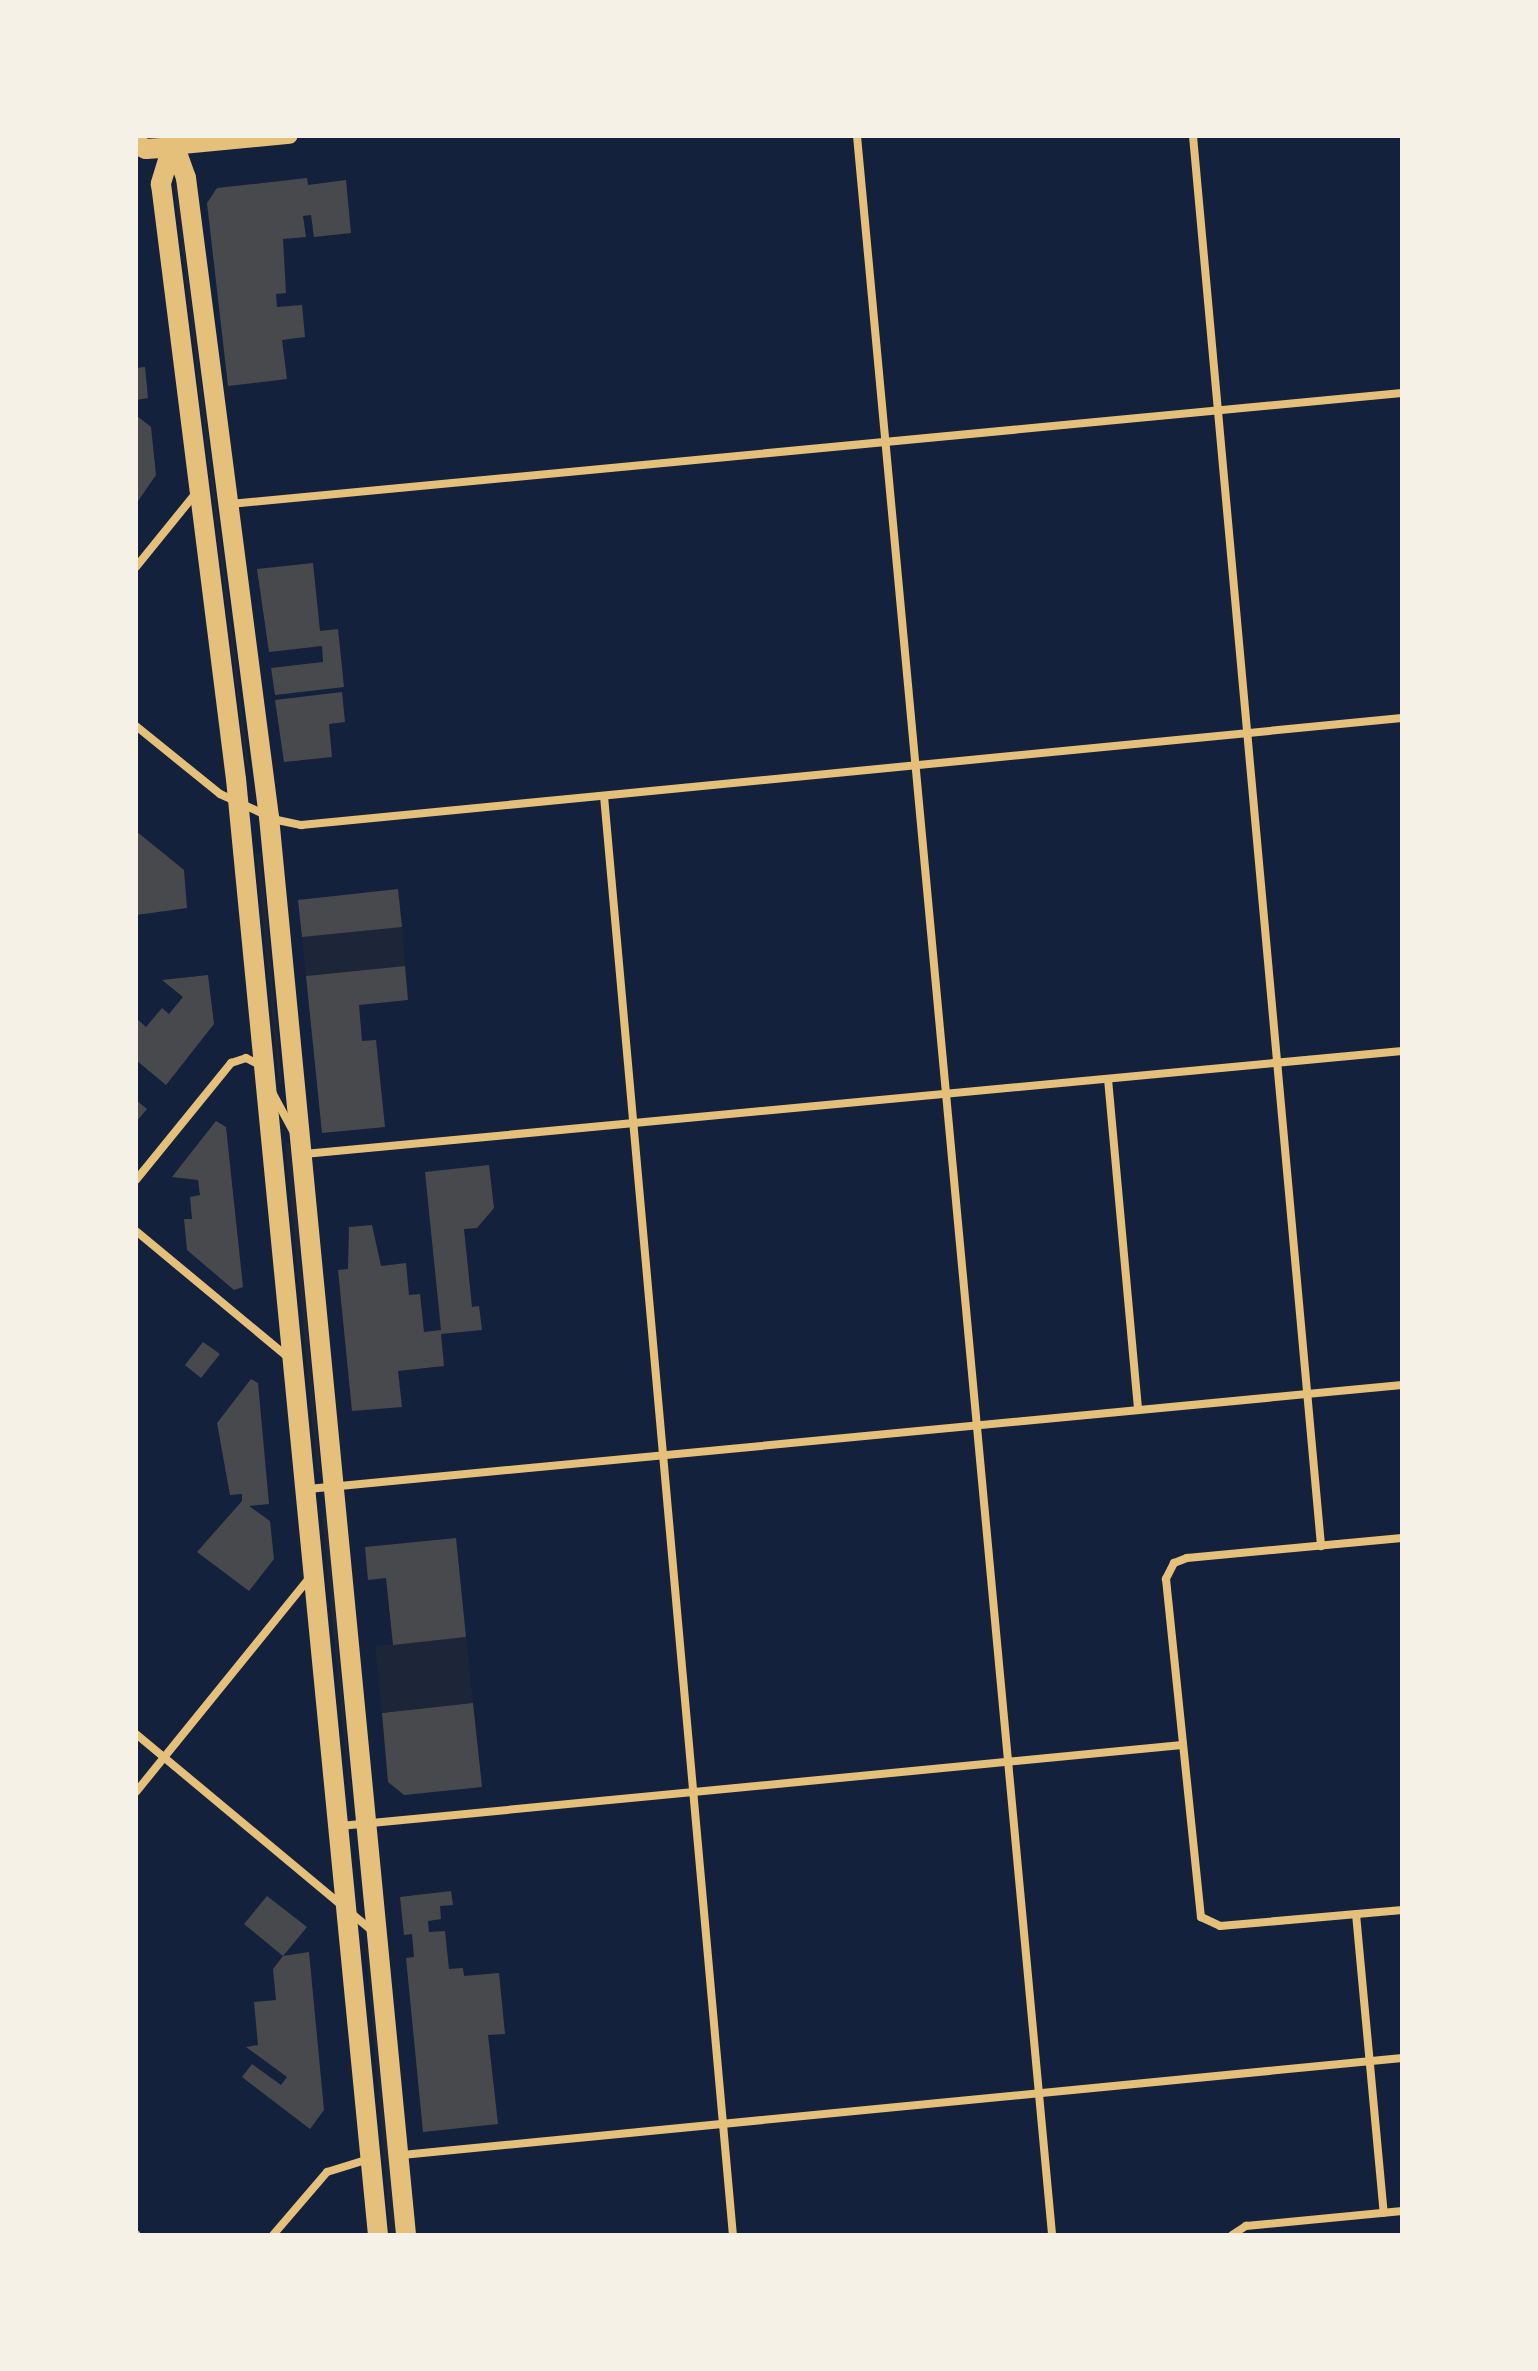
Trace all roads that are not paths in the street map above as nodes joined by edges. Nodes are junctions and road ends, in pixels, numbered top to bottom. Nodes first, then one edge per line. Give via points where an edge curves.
1 (289, 136) edge
2 (857, 136) edge
3 (1193, 136) edge
4 (210, 140) edge
5 (172, 142) edge
6 (139, 150) edge
7 (1402, 393) edge
8 (1218, 410) junction
9 (886, 442) junction
10 (199, 490) junction
11 (229, 504) junction
12 (136, 567) edge
13 (1402, 718) edge
14 (136, 726) edge
15 (1247, 733) junction
16 (916, 765) junction
17 (604, 796) junction
18 (238, 803) junction
19 (269, 817) junction
20 (1402, 1051) edge
21 (1277, 1063) junction
22 (265, 1070) junction
23 (1108, 1079) junction
24 (947, 1094) junction
25 (634, 1123) junction
26 (303, 1154) junction
27 (136, 1180) edge
28 (136, 1231) edge
29 (293, 1362) junction
30 (1402, 1385) edge
31 (1308, 1394) junction
32 (1138, 1410) junction
33 (977, 1426) junction
34 (664, 1455) junction
35 (336, 1487) junction
36 (306, 1489) junction
37 (1402, 1538) edge
38 (1321, 1546) junction
39 (314, 1573) junction
40 (136, 1734) edge
41 (1182, 1745) junction
42 (164, 1757) junction
43 (1009, 1761) junction
44 (136, 1792) edge
45 (694, 1792) junction
46 (369, 1822) junction
47 (339, 1826) junction
48 (344, 1875) junction
49 (320, 1887) junction
50 (348, 1910) junction
51 (1402, 1910) edge
52 (1356, 1914) junction
53 (381, 1937) junction
54 (1402, 2058) edge
55 (1370, 2061) junction
56 (1040, 2093) junction
57 (724, 2124) junction
58 (402, 2155) junction
59 (372, 2159) junction
60 (1402, 2211) edge
61 (1384, 2213) junction
62 (1233, 2234) edge
63 (273, 2235) edge
64 (378, 2235) edge
65 (406, 2235) edge
66 (733, 2235) edge
67 (1052, 2235) edge

1 - 4 main road
2 - 9 street
3 - 8 street
4 - 5 main road
5 - 6 main road
5 - 10 main road via 161,184
5 - 11 main road via 186,178
7 - 8 street
8 - 9 street
8 - 15 street
9 - 11 street
9 - 16 street
10 - 12 street
10 - 18 main road
11 - 19 main road
13 - 15 street
14 - 18 street via 202,782
15 - 16 street
15 - 21 street
16 - 17 street
16 - 24 street
17 - 19 street via 306,825
17 - 25 street
18 - 19 street
18 - 22 main road
19 - 26 main road
20 - 21 street
21 - 23 street
21 - 31 street
22 - 26 street
22 - 27 street via 252,1059 231,1063
22 - 29 main road
23 - 24 street
23 - 32 street
24 - 25 street
24 - 33 street
25 - 26 street
25 - 34 street
26 - 35 main road
28 - 29 street
29 - 36 main road
30 - 31 street
31 - 32 street
31 - 38 street
32 - 33 street
33 - 34 street
33 - 43 street
34 - 35 street
34 - 45 street
35 - 36 street
35 - 46 main road
36 - 39 main road
37 - 38 street
38 - 41 street via 1187,1558 1172,1566 1166,1579
39 - 42 street
39 - 47 main road
40 - 42 street
41 - 43 street
41 - 52 street via 1197,1907 1205,1922 1220,1926
42 - 44 street
42 - 49 street
43 - 45 street
43 - 56 street
45 - 46 street
45 - 57 street
46 - 47 street
46 - 53 main road
47 - 48 main road
48 - 49 street via 334,1885
48 - 50 main road
49 - 50 street
50 - 53 street
50 - 59 main road
51 - 52 street
52 - 55 street
53 - 58 main road
54 - 55 street
55 - 56 street
55 - 61 street
56 - 57 street
56 - 67 street
57 - 58 street
57 - 66 street
58 - 65 main road
59 - 63 street via 327,2172
59 - 64 main road
60 - 61 street
61 - 62 street via 1246,2226

